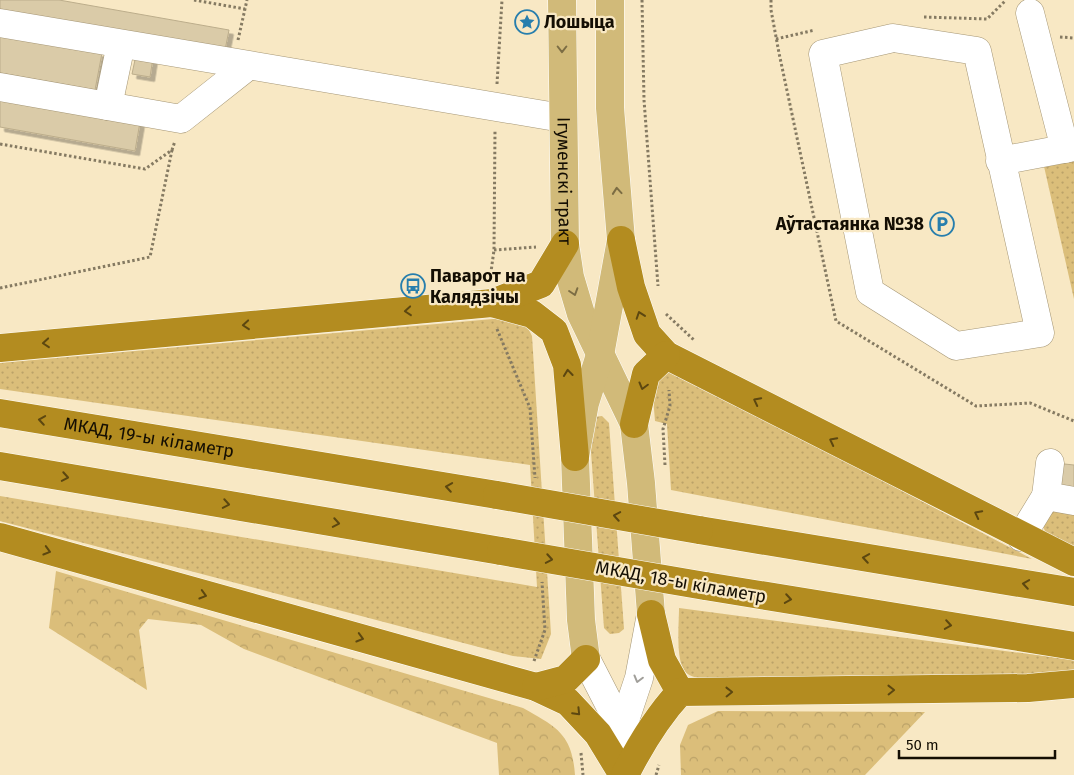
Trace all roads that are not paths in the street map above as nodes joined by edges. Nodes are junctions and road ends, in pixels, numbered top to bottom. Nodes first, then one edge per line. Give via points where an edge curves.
1 (562, 0) edge
2 (610, 0) edge
3 (1030, 13) dead end
4 (0, 23) edge
5 (121, 44) junction
6 (240, 64) junction
7 (0, 87) edge
8 (108, 106) junction
9 (562, 118) junction
10 (1069, 148) edge
11 (1000, 161) junction
12 (621, 240) junction
13 (552, 245) junction
14 (491, 295) junction
15 (0, 348) edge
16 (600, 355) junction
17 (666, 355) junction
18 (0, 413) edge
19 (634, 424) junction
20 (576, 457) junction
21 (1050, 463) dead end
22 (0, 466) edge
23 (1046, 496) junction
24 (1074, 501) edge
25 (0, 537) edge
26 (1021, 537) junction
27 (1074, 562) edge
28 (1074, 592) edge
29 (651, 614) junction
30 (1074, 646) edge
31 (586, 659) junction
32 (1074, 684) edge
33 (536, 687) junction
34 (680, 692) junction
35 (622, 729) junction
36 (624, 775) edge

1 -> 9 main road, Ігуменскі тракт
12 -> 2 main road via 610,108
3 - 10 street
4 - 5 street
5 - 6 street
5 - 8 street
6 - 8 street via 181,119
6 - 9 street
7 - 8 street
9 - 13 main road, Ігуменскі тракт
10 - 11 street
11 - 11 street via 977,51 893,38 823,54 870,292 956,346 1040,333
12 - 16 main road
17 -> 12 highway via 647,334 631,287
13 - 14 highway via 541,284
13 -> 16 main road, Ігуменскі тракт via 570,277 581,314
14 -> 15 highway
20 -> 14 highway via 567,365 554,331 532,314
16 - 19 main road, Ігуменскі тракт
16 - 20 main road via 585,403
17 -> 19 highway via 646,374
26 -> 17 highway
28 -> 18 highway, МКАД, 19-ы кіламетр, bridge
19 - 29 main road, Ігуменскі тракт
20 - 31 main road via 581,620
21 - 23 street
22 -> 30 highway, МКАД, 18-ы кіламетр, bridge
23 - 24 street
23 - 26 street
25 -> 33 highway
26 - 27 highway
29 - 34 highway via 662,660
29 -> 35 street via 639,678
31 - 33 highway via 566,679
31 - 35 street
34 -> 32 highway via 1028,688
33 -> 36 highway via 568,702 598,734
34 - 36 highway via 659,716
35 - 36 street

